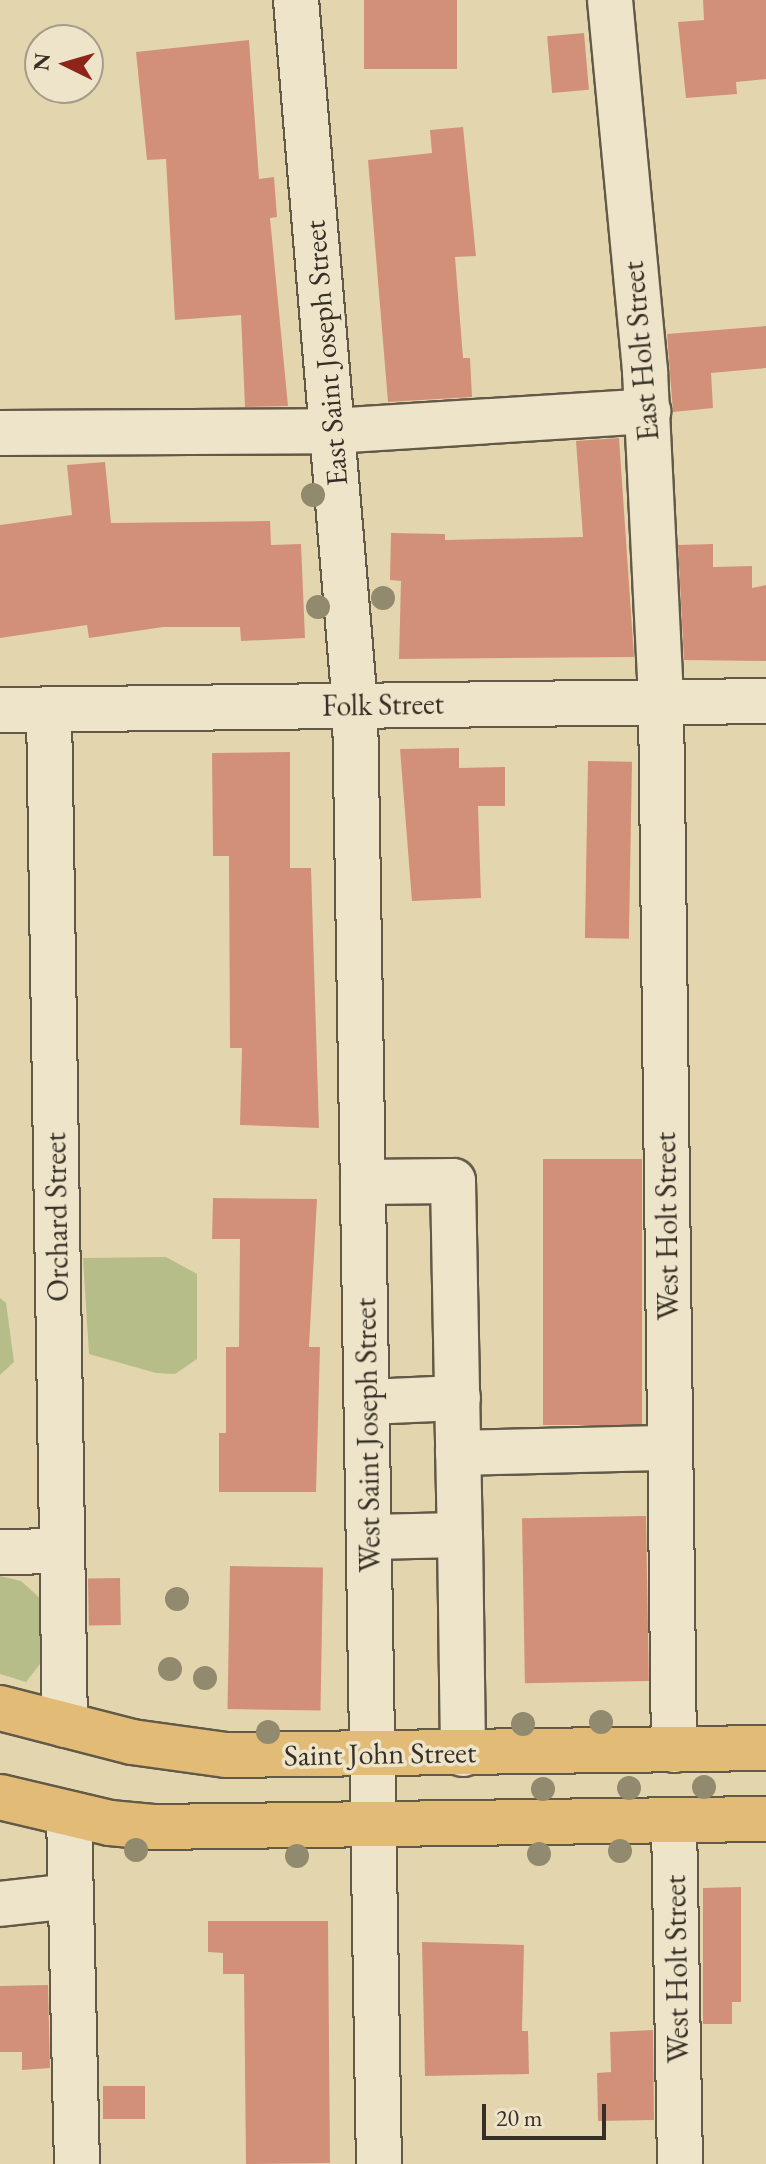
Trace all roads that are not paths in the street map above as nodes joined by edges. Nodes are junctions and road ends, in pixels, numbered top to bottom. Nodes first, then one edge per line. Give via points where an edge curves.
1 (296, 0) edge
2 (610, 0) edge
3 (648, 411) junction
4 (332, 431) junction
5 (0, 433) edge
6 (766, 701) edge
7 (661, 702) junction
8 (355, 705) junction
9 (0, 710) edge
10 (49, 710) junction
11 (363, 1182) junction
12 (458, 1398) junction
13 (367, 1402) junction
14 (669, 1448) junction
15 (458, 1453) junction
16 (460, 1535) junction
17 (370, 1537) junction
18 (62, 1551) junction
19 (0, 1552) edge
20 (0, 1708) edge
21 (65, 1725) junction
22 (766, 1748) edge
23 (674, 1750) junction
24 (373, 1754) junction
25 (463, 1754) junction
26 (0, 1797) edge
27 (69, 1814) junction
28 (766, 1819) edge
29 (674, 1821) junction
30 (373, 1828) junction
31 (71, 1896) junction
32 (0, 1904) edge
33 (77, 2164) edge
34 (379, 2164) edge
35 (680, 2164) edge

1 - 4 street, East Saint Joseph Street
2 - 3 street, East Holt Street
3 - 4 street
3 - 7 street, East Holt Street
4 - 5 street
4 - 8 street, East Saint Joseph Street
6 - 7 street, Folk Street
7 - 8 street, Folk Street
7 - 14 street, West Holt Street
8 - 10 street, Folk Street
8 - 11 street, West Saint Joseph Street
9 - 10 street, Folk Street
10 - 18 street, Orchard Street
11 - 12 street via 453,1181
11 - 13 street, West Saint Joseph Street
12 - 13 street
12 - 15 street
13 - 17 street, West Saint Joseph Street
14 - 15 street
14 - 23 street, West Holt Street
15 - 16 street
16 - 17 street
16 - 25 street
17 - 24 street, West Saint Joseph Street
18 - 19 street
18 - 21 street, Orchard Street
20 - 21 main road, Saint John Street
21 - 24 main road, Saint John Street via 208,1753
22 - 23 main road, Saint John Street
23 - 25 main road, Saint John Street
24 - 25 main road, Saint John Street
24 - 30 street, West Saint Joseph Street
26 - 27 main road
27 - 30 main road via 153,1827
27 - 31 street
28 - 29 main road
29 - 30 main road
29 - 35 street, West Holt Street
30 - 34 street, West Saint Joseph Street
31 - 32 street
31 - 33 street

